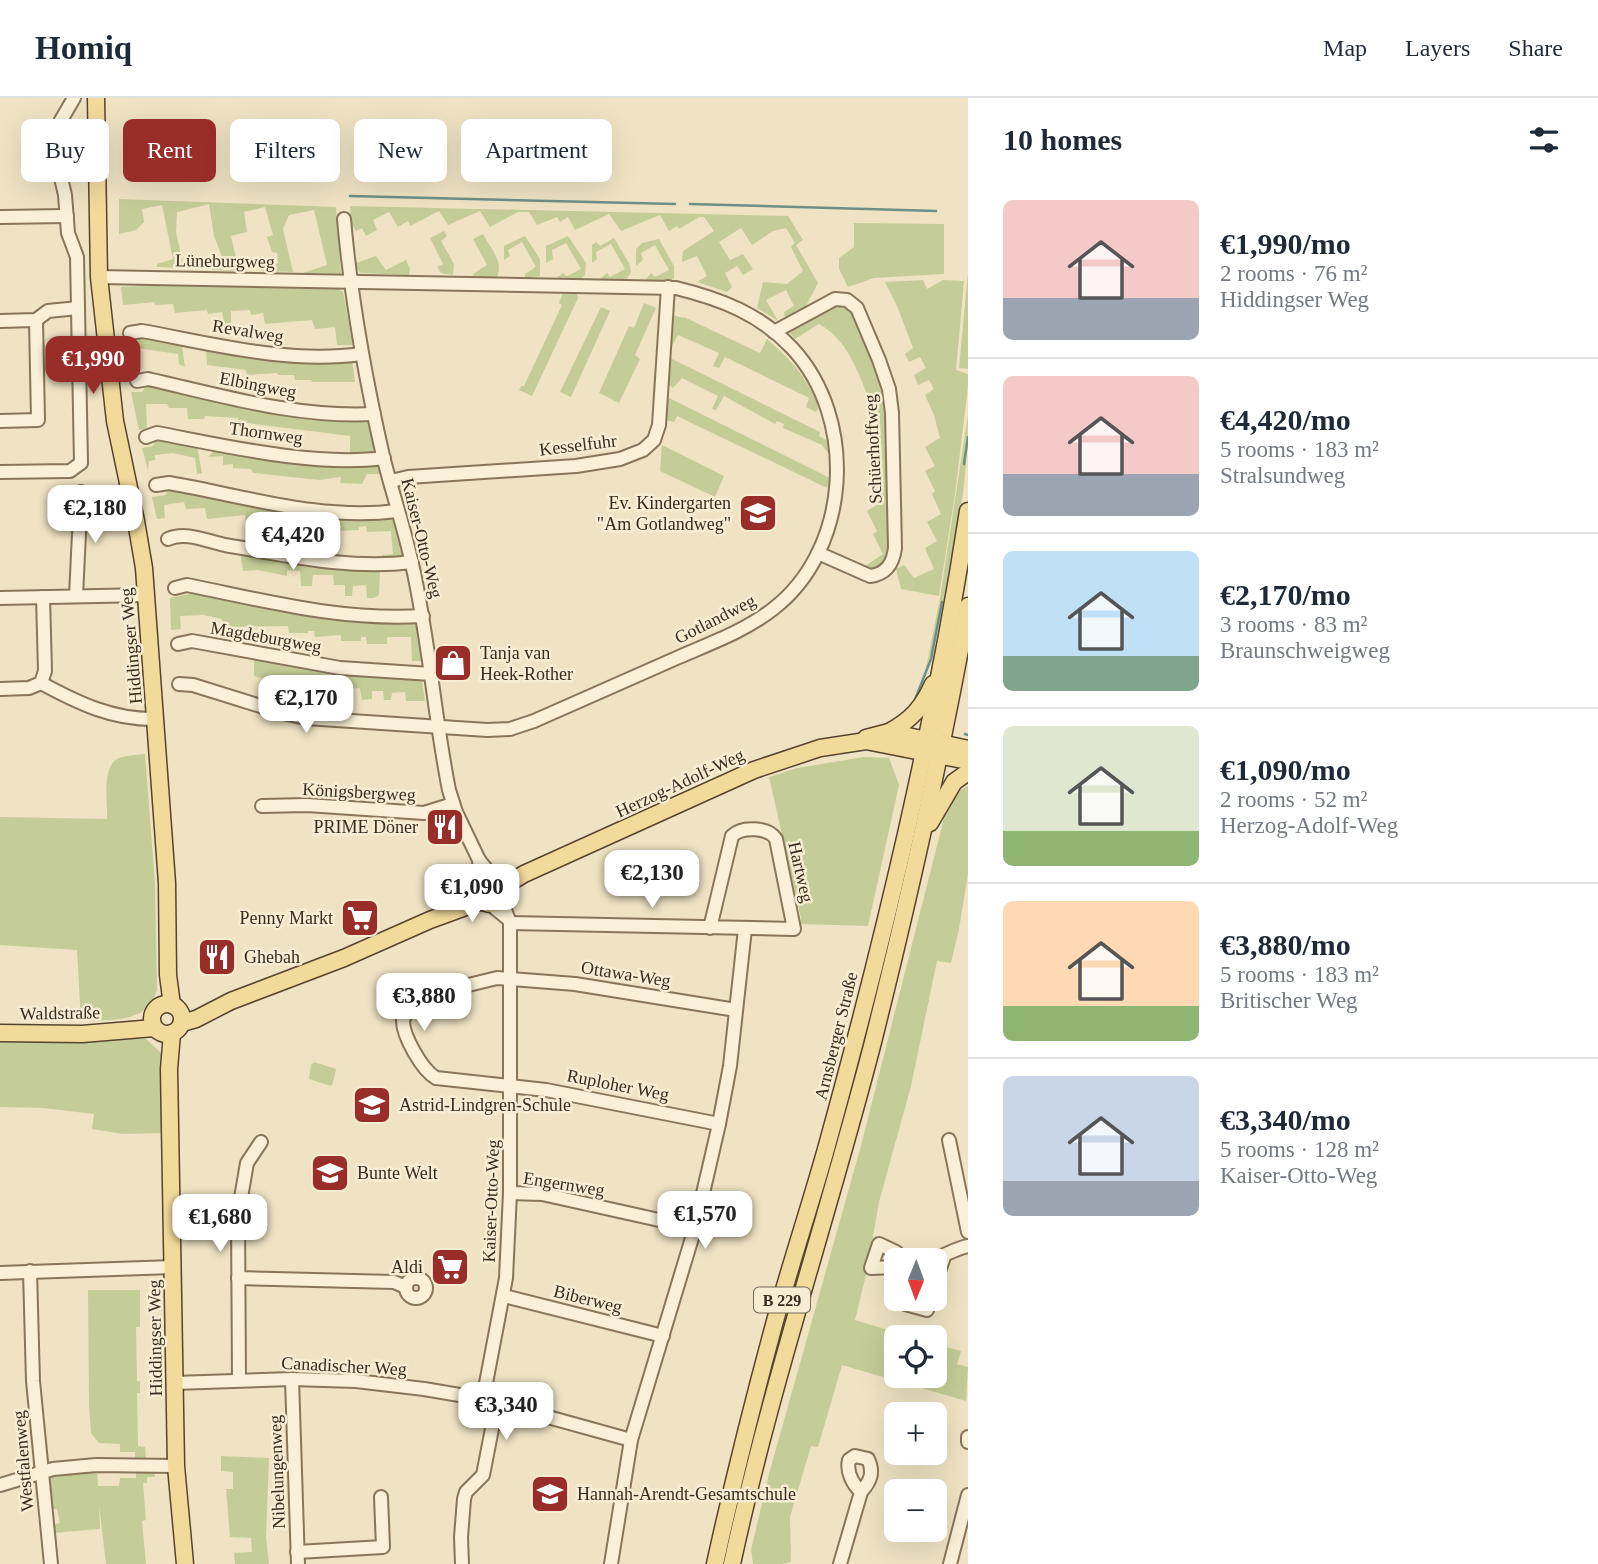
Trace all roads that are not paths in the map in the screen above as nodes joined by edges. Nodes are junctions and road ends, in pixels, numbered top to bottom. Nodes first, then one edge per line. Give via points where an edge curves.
1 (74, 98) edge
2 (96, 98) edge
3 (67, 216) junction
4 (0, 217) edge
5 (344, 219) dead end
6 (99, 277) junction
7 (350, 281) junction
8 (668, 287) junction
9 (78, 308) junction
10 (36, 320) junction
11 (0, 321) edge
12 (774, 332) junction
13 (130, 333) dead end
14 (361, 354) junction
15 (137, 381) dead end
16 (374, 414) junction
17 (0, 421) edge
18 (146, 437) dead end
19 (384, 458) junction
20 (0, 472) edge
21 (391, 481) junction
22 (156, 485) dead end
23 (81, 492) dead end
24 (397, 511) junction
25 (968, 512) edge
26 (167, 539) dead end
27 (818, 553) junction
28 (412, 562) junction
29 (175, 587) dead end
30 (146, 595) junction
31 (76, 596) junction
32 (43, 597) junction
33 (0, 598) edge
34 (968, 607) edge
35 (423, 616) junction
36 (178, 644) dead end
37 (944, 656) junction
38 (431, 674) junction
39 (41, 683) junction
40 (179, 684) dead end
41 (0, 689) edge
42 (156, 719) junction
43 (439, 726) junction
44 (889, 732) junction
45 (858, 741) junction
46 (932, 749) junction
47 (968, 749) edge
48 (968, 761) edge
49 (968, 772) edge
50 (453, 804) junction
51 (262, 806) dead end
52 (920, 837) junction
53 (491, 890) junction
54 (508, 920) junction
55 (710, 928) junction
56 (745, 929) junction
57 (510, 978) junction
58 (736, 1010) junction
59 (167, 1020) junction
60 (0, 1033) edge
61 (511, 1087) junction
62 (719, 1124) junction
63 (949, 1140) dead end
64 (261, 1142) dead end
65 (510, 1193) junction
66 (695, 1228) junction
67 (968, 1232) edge
68 (968, 1246) edge
69 (886, 1248) edge
70 (947, 1254) edge
71 (173, 1267) junction
72 (884, 1267) edge
73 (30, 1271) junction
74 (0, 1273) edge
75 (238, 1278) junction
76 (406, 1287) dead end
77 (504, 1296) junction
78 (663, 1336) junction
79 (292, 1379) junction
80 (239, 1380) junction
81 (174, 1383) junction
82 (483, 1399) junction
83 (497, 1403) junction
84 (631, 1440) junction
85 (176, 1466) junction
86 (42, 1472) junction
87 (0, 1485) edge
88 (861, 1492) dead end
89 (968, 1494) edge
90 (381, 1496) dead end
91 (298, 1558) edge
92 (51, 1564) edge
93 (185, 1564) edge
94 (462, 1564) edge
95 (611, 1564) edge
96 (715, 1564) edge
97 (732, 1564) edge
98 (840, 1564) edge
99 (950, 1564) edge

1 - 3 street via 60,122 57,140
2 - 6 main road, Hiddingser Weg
3 - 4 street
3 - 9 street via 77,257
5 - 7 street, Kaiser-Otto-Weg
6 - 7 street, Lüneburgweg
6 - 30 main road, Hiddingser Weg via 115,421
7 - 8 street, Gotlandweg
7 - 14 street, Kaiser-Otto-Weg
8 - 12 street, Gotlandweg via 730,304
8 - 21 street, Kesselfuhr via 659,425 654,440 643,450 620,460 576,466
9 - 10 street via 48,311
9 - 20 street via 81,463 70,471
10 - 11 street
10 - 17 street via 38,420
12 - 27 street, Gotlandweg via 810,372 834,434 836,496
12 - 27 street, Schüerhoffweg via 835,299 847,300 857,308 890,398 892,562 882,573 870,576
13 - 14 street, Revalweg via 142,331 288,355
14 - 16 street, Kaiser-Otto-Weg
15 - 16 street, Elbingweg via 148,379 292,411
16 - 19 street, Kaiser-Otto-Weg
18 - 19 street, Thornweg via 157,433 314,458
19 - 21 street, Kaiser-Otto-Weg
21 - 24 street, Kaiser-Otto-Weg
22 - 24 street via 182,485 325,512
23 - 31 street
24 - 28 street, Kaiser-Otto-Weg
25 - 37 main road, Arnsberger Straße / B 229
26 - 28 street via 180,535 354,564
27 - 43 street, Gotlandweg via 787,596 742,629 520,727
28 - 35 street, Kaiser-Otto-Weg
29 - 35 street via 187,585 349,616
30 - 31 street
30 - 42 main road, Hiddingser Weg
31 - 32 street
32 - 33 street
32 - 39 street via 46,671
34 - 46 main road, Arnsberger Straße / B 229
35 - 38 street, Kaiser-Otto-Weg
36 - 38 street, Magdeburgweg via 192,641 355,670
37 - 44 main road via 918,711
37 - 46 main road, Arnsberger Straße / B 229
38 - 43 street, Kaiser-Otto-Weg
39 - 41 street
39 - 42 street via 94,709
40 - 43 street, Gotlandweg via 296,716
42 - 59 main road, Hiddingser Weg via 167,883
43 - 50 street, Kaiser-Otto-Weg
44 - 45 main road, Herzog-Adolf-Weg
44 - 46 main road, Herzog-Adolf-Weg
45 - 46 main road, Herzog-Adolf-Weg
45 - 53 main road, Herzog-Adolf-Weg via 809,751 754,770
46 - 47 main road
46 - 48 main road
46 - 52 main road, Arnsberger Straße / B 229
46 - 96 main road, Arnsberger Straße / B 229 via 735,1473
49 - 52 main road via 954,782
50 - 51 street, Königsbergweg via 424,813
50 - 53 street, Kaiser-Otto-Weg
52 - 97 main road, Arnsberger Straße / B 229 via 873,1042 768,1413
53 - 54 street, Kaiser-Otto-Weg
53 - 59 main road, Herzog-Adolf-Weg via 450,912 196,1019
54 - 55 street, Hartweg
54 - 57 street, Kaiser-Otto-Weg
55 - 56 street, Hartweg
55 - 56 street, Hartweg via 732,836 740,830 768,831 776,839 794,929
56 - 58 street
57 - 58 street, Ottawa-Weg
57 - 61 street, Kaiser-Otto-Weg
57 - 61 street, Ottawa-Weg via 485,979 448,990 408,1012 403,1023 420,1060 436,1078
58 - 62 street
59 - 60 main road, Waldstraße via 82,1034
59 - 71 main road, Hiddingser Weg
61 - 62 street, Ruploher Weg via 582,1096
61 - 65 street, Kaiser-Otto-Weg
62 - 66 street
63 - 67 street
64 - 75 street via 247,1163 240,1201
65 - 66 street, Engernweg via 542,1194
65 - 77 street, Kaiser-Otto-Weg
66 - 78 street
68 - 70 street
69 - 72 street via 878,1244 871,1268
71 - 73 street
71 - 81 main road, Hiddingser Weg
73 - 74 street
73 - 86 street, Westfalenweg via 33,1381
75 - 76 street via 394,1282
75 - 80 street
77 - 78 street, Biberweg
77 - 82 street, Kaiser-Otto-Weg
78 - 84 street
79 - 80 street, Canadischer Weg
79 - 82 street, Canadischer Weg via 356,1381
79 - 91 street, Nibelungenweg
80 - 81 street, Canadischer Weg
81 - 85 main road, Hiddingser Weg
82 - 83 street, Canadischer Weg
83 - 84 street, Canadischer Weg
83 - 94 street via 483,1475 464,1496
84 - 95 street
85 - 86 street via 96,1465
85 - 93 main road, Hiddingser Weg
86 - 87 street
86 - 92 street, Westfalenweg
88 - 98 street
89 - 99 street
90 - 91 street via 383,1547

